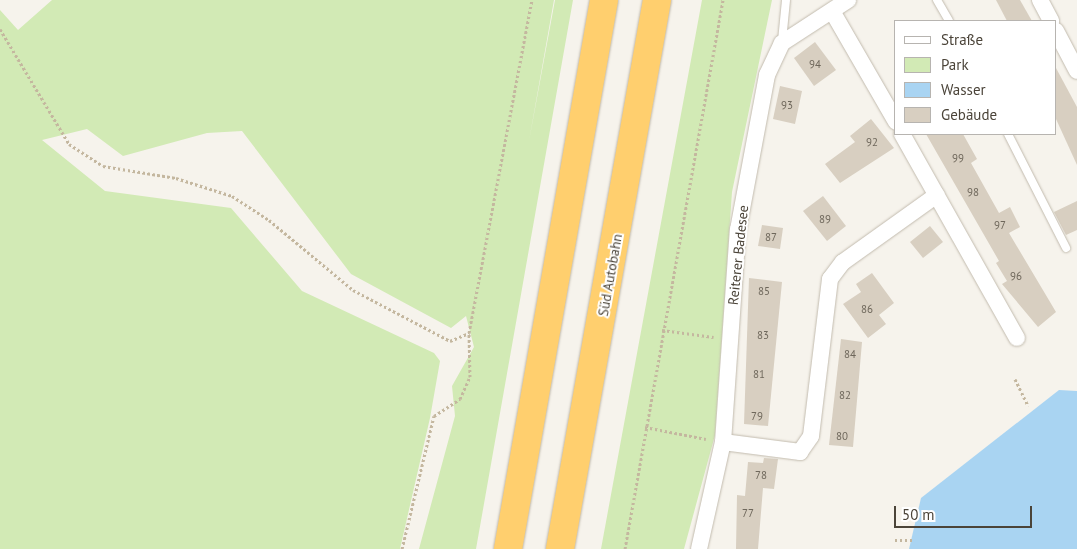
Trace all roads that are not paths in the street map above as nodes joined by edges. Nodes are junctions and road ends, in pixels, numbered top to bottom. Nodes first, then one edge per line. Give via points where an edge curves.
1 (604, 0) edge
2 (657, 0) edge
3 (786, 0) edge
4 (848, 0) edge
5 (937, 0) edge
6 (1040, 0) edge
7 (832, 11) junction
8 (948, 20) edge
9 (1050, 20) edge
10 (1057, 33) edge
11 (782, 43) junction
12 (1077, 71) edge
13 (894, 119) edge
14 (903, 135) edge
15 (1009, 135) edge
16 (937, 195) junction
17 (1066, 248) dead end
18 (1017, 338) dead end
19 (723, 442) junction
20 (508, 549) edge
21 (560, 549) edge
22 (699, 549) edge

1 - 20 highway
2 - 21 highway, Süd Autobahn
3 - 11 lane
4 - 7 street
5 - 8 lane
6 - 9 street
7 - 11 street
7 - 13 street
10 - 12 street
11 - 19 street, Reiterer Badesee via 767,75 738,230
14 - 16 street
15 - 17 lane
16 - 18 street
16 - 19 street via 843,262 830,279 811,436 800,452
19 - 22 street, Reiterer Badesee

